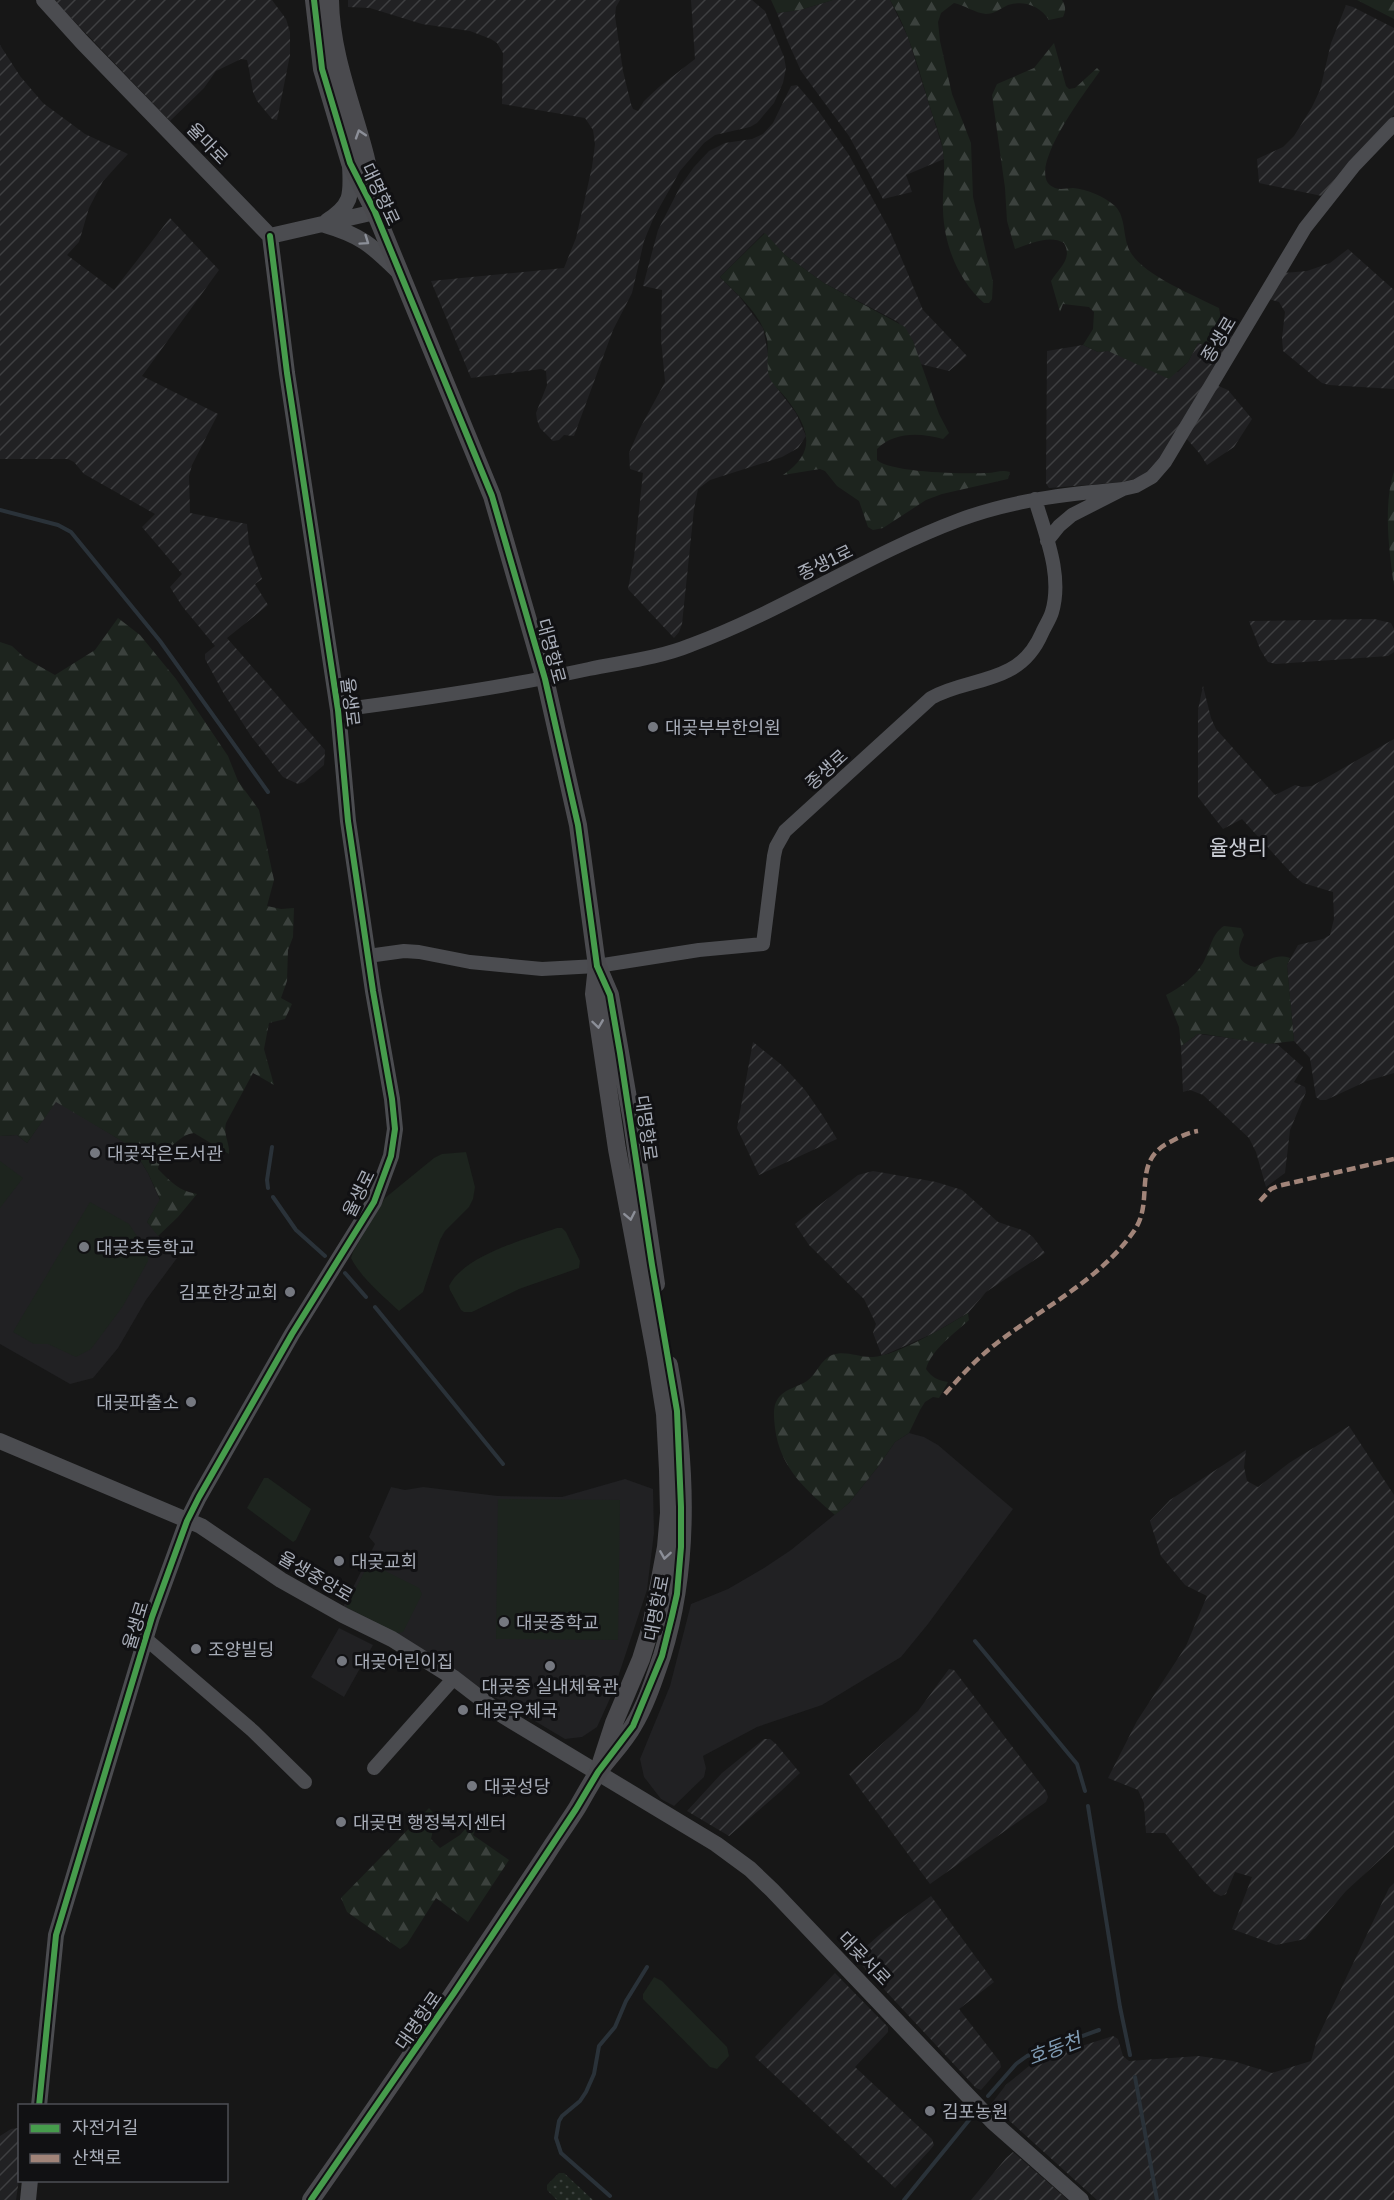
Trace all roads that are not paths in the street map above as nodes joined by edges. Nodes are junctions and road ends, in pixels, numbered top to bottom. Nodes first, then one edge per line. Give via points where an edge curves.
1 (44, 0) edge
2 (314, 0) edge
3 (330, 0) edge
4 (1394, 124) edge
5 (350, 163) junction
6 (375, 212) junction
7 (321, 224) junction
8 (270, 236) junction
9 (400, 273) junction
10 (1123, 489) junction
11 (1035, 499) junction
12 (1047, 541) junction
13 (544, 679) junction
14 (338, 710) junction
15 (368, 956) junction
16 (597, 966) junction
17 (0, 1441) edge
18 (187, 1521) junction
19 (146, 1639) junction
20 (454, 1678) junction
21 (374, 1768) dead end
22 (598, 1773) junction
23 (305, 1782) dead end
24 (39, 2104) edge
25 (30, 2182) edge
26 (28, 2200) edge
27 (311, 2200) edge
28 (1081, 2200) edge

1 - 8 street, 율마로
2 - 5 main road, 대명항로 via 322,69
6 -> 3 main road, 대명항로 via 367,155 336,50
4 - 10 street, 종생로 via 1354,166 1305,228 1165,462 1152,477
5 - 6 main road, 대명항로
5 - 7 street via 347,205
6 - 7 street
6 - 9 main road, 대명항로
7 - 8 street
7 -> 9 street via 354,234
8 - 14 street, 율생로
9 - 13 main road, 대명항로 via 492,496
10 - 11 street, 종생1로
10 - 12 street, 종생로 via 1072,515
11 - 12 street, 종생로
11 - 13 street, 종생1로 via 958,520 694,644
12 - 16 street, 종생로 via 1055,592 1052,612 1038,643 1024,661 1008,671 944,690 931,698 785,831 774,856 763,944
13 - 14 street, 대명항로
13 - 16 main road, 대명항로 via 578,825
14 - 15 street, 율생로 via 348,821
15 - 16 street via 404,951 508,967
15 - 18 street, 율생로 via 393,1099 394,1129 386,1172 374,1202 292,1334
16 - 22 main road, 대명항로 via 610,995 632,1121 677,1411 681,1507 677,1594 662,1656 633,1726
17 - 18 street, 율생중앙로
18 - 19 street, 율생로
18 - 20 street, 율생중앙로 via 201,1526 288,1584 392,1639
19 - 23 street, 율생로 via 253,1731
19 - 24 street, 율생로 via 56,1935
20 - 21 street
20 - 22 street, 율생중앙로 via 502,1714
22 - 27 main road, 대명항로 via 460,1984
22 - 28 street, 대곶서로 via 750,1869 993,2122
25 - 26 street

